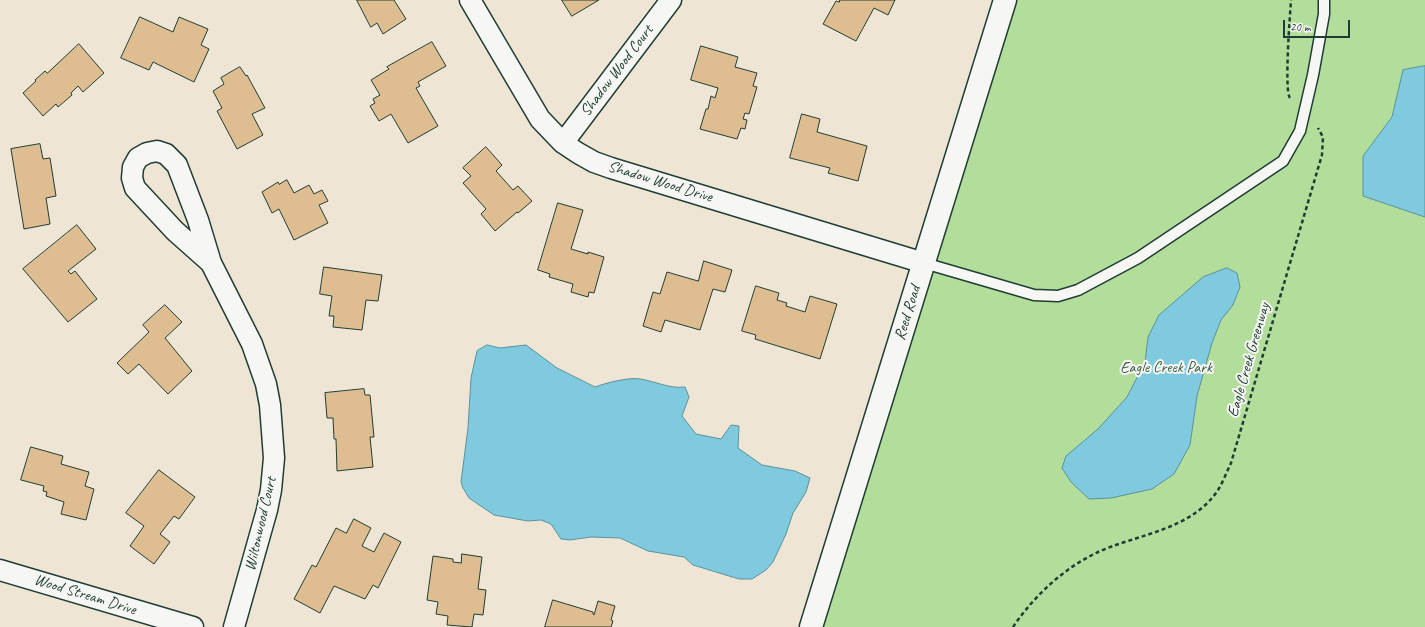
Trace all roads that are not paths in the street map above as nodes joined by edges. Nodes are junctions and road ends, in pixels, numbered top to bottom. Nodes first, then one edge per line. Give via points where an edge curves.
1 (470, 0) edge
2 (671, 0) edge
3 (1005, 0) edge
4 (1324, 0) edge
5 (563, 143) junction
6 (211, 263) junction
7 (924, 263) junction
8 (0, 570) edge
9 (193, 627) edge
10 (234, 627) edge
11 (811, 627) edge

1 - 5 street, Shadow Wood Drive via 540,119
2 - 5 street, Shadow Wood Court
3 - 7 main road, Reed Road
4 - 7 lane via 1324,14 1300,131 1283,161 1138,258 1078,290 1058,296 1034,295
5 - 7 street, Shadow Wood Drive via 594,162 611,168
6 - 6 street, Wiltonwood Court via 177,164 166,154 157,151 138,158 133,167 132,178 135,188 175,231
6 - 10 street, Wiltonwood Court via 252,344 270,405 274,436 273,468 267,510
7 - 11 main road, Reed Road
8 - 9 street, Wood Stream Drive

